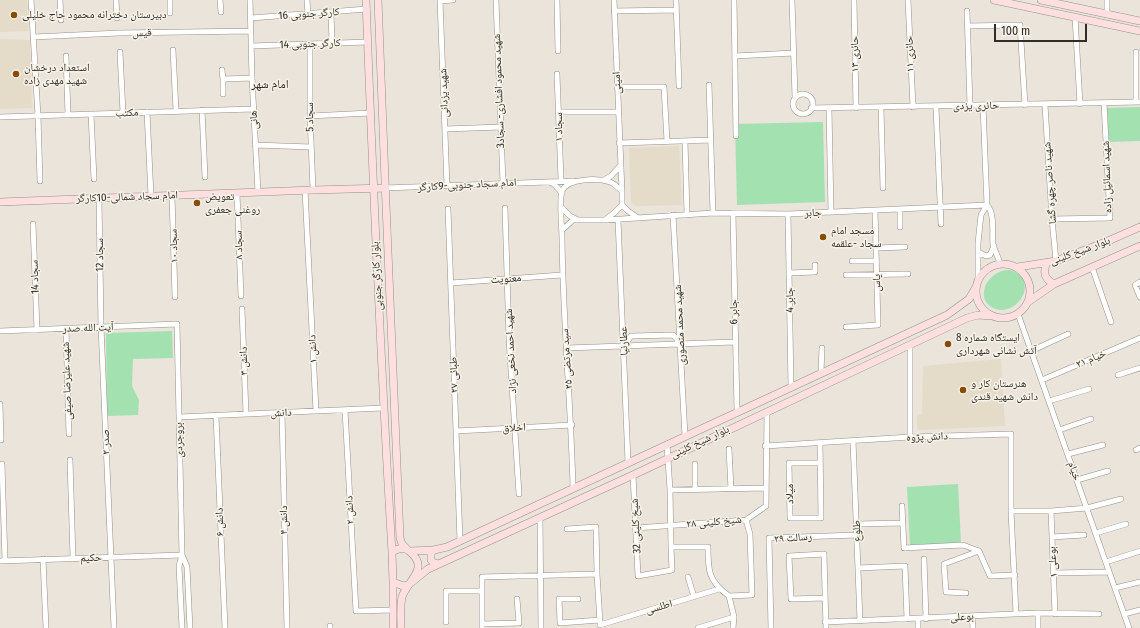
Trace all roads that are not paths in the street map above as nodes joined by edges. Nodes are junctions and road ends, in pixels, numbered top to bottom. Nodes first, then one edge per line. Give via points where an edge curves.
1 (31, 0) edge
2 (60, 0) edge
3 (116, 0) edge
4 (170, 0) edge
5 (220, 0) edge
6 (250, 0) edge
7 (307, 0) edge
8 (366, 0) edge
9 (378, 0) edge
10 (440, 0) edge
11 (453, 0) edge
12 (496, 0) edge
13 (557, 0) edge
14 (614, 0) edge
15 (676, 0) edge
16 (734, 0) edge
17 (792, 0) edge
18 (854, 0) edge
19 (908, 0) edge
20 (994, 0) edge
21 (1044, 0) edge
22 (1106, 0) edge
23 (367, 9) junction
24 (676, 10) junction
25 (614, 11) junction
26 (967, 11) dead end
27 (221, 12) dead end
28 (331, 12) junction
29 (170, 13) dead end
30 (308, 14) junction
31 (1107, 14) junction
32 (1075, 17) junction
33 (117, 18) dead end
34 (251, 18) junction
35 (61, 20) dead end
36 (1140, 21) edge
37 (967, 26) junction
38 (251, 30) junction
39 (1140, 31) edge
40 (33, 38) junction
41 (368, 42) junction
42 (332, 43) junction
43 (310, 44) junction
44 (251, 46) junction
45 (172, 50) dead end
46 (558, 51) dead end
47 (120, 52) dead end
48 (1136, 52) dead end
49 (794, 53) junction
50 (66, 56) dead end
51 (735, 56) junction
52 (222, 70) dead end
53 (557, 74) dead end
54 (252, 78) junction
55 (223, 79) junction
56 (709, 85) dead end
57 (679, 86) dead end
58 (617, 87) junction
59 (223, 94) dead end
60 (795, 97) junction
61 (1138, 102) edge
62 (1104, 103) junction
63 (1080, 104) junction
64 (1025, 105) junction
65 (1045, 105) junction
66 (970, 106) junction
67 (983, 106) junction
68 (913, 107) junction
69 (936, 107) junction
70 (811, 108) junction
71 (856, 108) junction
72 (881, 108) junction
73 (253, 109) junction
74 (829, 109) junction
75 (202, 110) junction
76 (176, 111) junction
77 (147, 112) junction
78 (559, 112) junction
79 (618, 112) junction
80 (123, 113) junction
81 (370, 113) junction
82 (91, 114) junction
83 (68, 115) junction
84 (0, 116) edge
85 (38, 116) junction
86 (310, 116) junction
87 (501, 127) junction
88 (445, 129) junction
89 (736, 136) dead end
90 (710, 140) junction
91 (667, 141) junction
92 (685, 141) junction
93 (619, 143) junction
94 (256, 145) junction
95 (311, 147) junction
96 (620, 166) junction
97 (205, 176) dead end
98 (94, 179) dead end
99 (561, 180) junction
100 (604, 180) junction
101 (40, 181) dead end
102 (576, 181) junction
103 (548, 182) junction
104 (503, 183) junction
105 (447, 186) junction
106 (385, 188) junction
107 (883, 188) dead end
108 (373, 189) junction
109 (309, 190) junction
110 (622, 191) junction
111 (258, 192) junction
112 (237, 193) junction
113 (562, 193) junction
114 (151, 196) junction
115 (172, 196) junction
116 (99, 198) junction
117 (0, 202) edge
118 (622, 205) junction
119 (987, 205) junction
120 (505, 208) dead end
121 (562, 208) junction
122 (940, 208) junction
123 (448, 209) dead end
124 (900, 210) junction
125 (875, 211) junction
126 (831, 212) junction
127 (713, 213) junction
128 (733, 213) junction
129 (788, 214) junction
130 (673, 215) junction
131 (687, 215) junction
132 (638, 218) junction
133 (578, 220) junction
134 (605, 220) junction
135 (618, 220) junction
136 (1052, 220) junction
137 (33, 224) dead end
138 (941, 224) dead end
139 (900, 227) dead end
140 (1140, 227) edge
141 (562, 230) junction
142 (994, 246) junction
143 (1140, 246) edge
144 (905, 247) dead end
145 (876, 248) junction
146 (978, 252) junction
147 (852, 261) dead end
148 (876, 261) junction
149 (1056, 262) junction
150 (1000, 263) junction
151 (1046, 264) junction
152 (815, 265) dead end
153 (1018, 267) junction
154 (1092, 267) junction
155 (789, 273) junction
156 (876, 274) junction
157 (908, 274) dead end
158 (562, 275) junction
159 (846, 275) dead end
160 (507, 279) junction
161 (978, 279) junction
162 (1140, 282) edge
163 (451, 283) junction
164 (1054, 284) junction
165 (310, 286) joint
166 (976, 287) junction
167 (242, 296) dead end
168 (175, 297) dead end
169 (1140, 297) edge
170 (1028, 302) junction
171 (242, 308) dead end
172 (1018, 314) junction
173 (993, 316) junction
174 (1111, 322) dead end
175 (177, 324) joint
176 (101, 327) junction
177 (846, 327) dead end
178 (66, 328) junction
179 (37, 330) junction
180 (0, 331) edge
181 (908, 333) junction
182 (1068, 334) dead end
183 (1140, 338) edge
184 (734, 342) junction
185 (681, 344) junction
186 (910, 344) junction
187 (624, 346) junction
188 (566, 348) junction
189 (822, 348) dead end
190 (1031, 351) junction
191 (1140, 368) edge
192 (821, 372) junction
193 (1118, 375) dead end
194 (1042, 380) junction
195 (791, 386) junction
196 (1088, 389) dead end
197 (1049, 401) junction
198 (0, 404) edge
199 (383, 408) junction
200 (345, 410) junction
201 (316, 411) junction
202 (767, 411) junction
203 (736, 412) junction
204 (282, 413) junction
205 (246, 414) junction
206 (216, 416) junction
207 (179, 417) junction
208 (1091, 419) dead end
209 (572, 425) junction
210 (516, 428) junction
211 (1059, 430) junction
212 (456, 431) junction
213 (69, 434) dead end
214 (685, 436) junction
215 (910, 437) junction
216 (1, 440) dead end
217 (854, 441) junction
218 (820, 443) junction
219 (666, 444) junction
220 (1103, 445) dead end
221 (765, 446) junction
222 (729, 449) dead end
223 (1068, 454) junction
224 (668, 458) junction
225 (70, 460) dead end
226 (628, 462) junction
227 (820, 463) junction
228 (2, 464) dead end
229 (696, 464) dead end
230 (1108, 471) dead end
231 (633, 475) junction
232 (1077, 480) junction
233 (573, 488) junction
234 (766, 488) junction
235 (695, 489) junction
236 (731, 489) junction
237 (670, 490) junction
238 (519, 494) dead end
239 (1121, 499) dead end
240 (902, 506) dead end
241 (1087, 508) junction
242 (1011, 511) junction
243 (1051, 511) junction
244 (540, 518) junction
245 (746, 520) junction
246 (903, 523) junction
247 (856, 524) junction
248 (1126, 524) dead end
249 (670, 526) junction
250 (566, 528) dead end
251 (636, 528) junction
252 (1096, 533) junction
253 (857, 534) junction
254 (1084, 536) dead end
255 (1052, 537) junction
256 (460, 541) junction
257 (671, 546) junction
258 (408, 550) junction
259 (434, 550) junction
260 (979, 551) junction
261 (1140, 551) edge
262 (392, 552) junction
263 (182, 555) junction
264 (110, 557) junction
265 (73, 558) junction
266 (43, 559) junction
267 (924, 559) dead end
268 (3, 561) edge
269 (1106, 562) junction
270 (438, 564) junction
271 (858, 568) junction
272 (1110, 572) junction
273 (1054, 573) junction
274 (597, 574) junction
275 (1014, 575) junction
276 (540, 576) junction
277 (688, 577) dead end
278 (393, 582) junction
279 (1140, 582) edge
280 (410, 583) junction
281 (1115, 588) junction
282 (719, 589) junction
283 (482, 591) junction
284 (966, 593) dead end
285 (729, 596) junction
286 (694, 597) junction
287 (825, 598) junction
288 (517, 599) dead end
289 (578, 599) dead end
290 (393, 610) junction
291 (1140, 610) edge
292 (189, 614) junction
293 (1016, 614) junction
294 (1038, 614) junction
295 (1055, 614) junction
296 (1099, 614) dead end
297 (1124, 614) junction
298 (181, 615) junction
299 (972, 616) junction
300 (734, 617) junction
301 (907, 619) junction
302 (918, 619) junction
303 (926, 619) junction
304 (860, 621) junction
305 (446, 622) dead end
306 (600, 624) edge
307 (826, 625) edge
308 (482, 626) edge
309 (704, 627) edge
310 (46, 628) edge
311 (114, 628) edge
312 (182, 628) edge
313 (190, 628) edge
314 (224, 628) edge
315 (287, 628) edge
316 (393, 628) edge
317 (402, 628) edge
318 (540, 628) edge
319 (698, 628) edge
320 (733, 628) edge
321 (771, 628) edge
322 (918, 628) edge
323 (973, 628) edge
324 (1038, 628) edge
325 (1129, 628) edge

1 - 40 street
2 - 35 street
3 - 33 street
4 - 29 street
5 - 27 street
6 - 34 street, هانی
7 - 30 street
8 - 23 main road, بلوار کارگر جنوبی
9 - 106 main road, بلوار کارگر جنوبی
10 - 11 street
10 - 88 street, شهید یزدانی
12 - 87 street, شهید محمود افشاری- سجاد3
13 - 46 street
14 - 25 street, امینی
15 - 24 street
16 - 51 street
17 - 49 street
18 - 71 street, حائری ۱۳
19 - 68 street, حائری ۱۱
20 - 32 main road
21 - 31 main road
22 - 31 street
23 - 28 street, کارگر جنوبی 16
23 - 41 main road, بلوار کارگر جنوبی
24 - 25 street
24 - 57 street
25 - 58 street, امینی
26 - 37 street
28 - 30 street, کارگر جنوبی 16
28 - 42 street
30 - 34 street, کارگر جنوبی 16
31 - 36 main road
32 - 39 main road
32 - 63 street
34 - 38 street, هانی
37 - 64 street via 1020,25
37 - 66 street
38 - 40 street, قیس
38 - 44 street, هانی
40 - 85 street
41 - 42 street, کارگر جنوبی 14
41 - 81 main road, بلوار کارگر جنوبی
42 - 43 street, کارگر جنوبی 14
43 - 44 street, کارگر جنوبی 14
43 - 86 street, سجاد 5
44 - 54 street, هانی
45 - 76 street
47 - 80 street
48 - 61 street
49 - 51 street
49 - 60 street
50 - 83 street
51 - 89 street
52 - 55 street
53 - 78 street, سجاد ۱
54 - 55 street
54 - 73 street, هانی
55 - 59 street
56 - 90 street
58 - 79 street, امینی
58 - 91 street via 664,87
60 - 70 street via 801,94 810,96
60 - 70 street via 793,103 797,112 803,114
61 - 62 street, حائری یزدی
62 - 63 street, حائری یزدی
62 - 136 street, شهید اسمائیل زاده via 1110,218
63 - 65 street, حائری یزدی
64 - 65 street, حائری یزدی
64 - 67 street, حائری یزدی
65 - 136 street, شهید ناصر چهره گشا
66 - 67 street, حائری یزدی
66 - 69 street, حائری یزدی
67 - 119 street
68 - 69 street, حائری یزدی
68 - 72 street, حائری یزدی
69 - 122 street
70 - 74 street, حائری یزدی
71 - 72 street, حائری یزدی
71 - 74 street, حائری یزدی
72 - 107 street
73 - 75 street, مکتب
73 - 94 street, هانی
74 - 126 street
75 - 76 street, مکتب
75 - 97 street
76 - 77 street, مکتب
77 - 80 street, مکتب
77 - 114 street
78 - 79 street
78 - 99 street, سجاد ۱
79 - 93 street, امینی
80 - 82 street, مکتب
81 - 86 street
81 - 108 main road, بلوار کارگر جنوبی
82 - 83 street, مکتب
82 - 98 street
83 - 85 street, مکتب
84 - 85 street, مکتب
85 - 101 street
86 - 95 street, سجاد 5
87 - 88 street
87 - 104 street, شهید محمود افشاری- سجاد3
88 - 105 street, شهید یزدانی
90 - 92 street
90 - 127 street
91 - 92 street
91 - 93 street
92 - 131 street
93 - 96 street, امینی
94 - 95 street
94 - 111 street, هانی
95 - 109 street, سجاد 5
96 - 100 street
96 - 110 street, امینی
99 - 102 street, امام سجاد جنوبی-9کارگر
99 - 103 street, امام سجاد جنوبی-9کارگر
100 - 102 street
100 - 110 street
102 - 113 street via 568,184
103 - 104 street, امام سجاد جنوبی-9کارگر
103 - 113 street via 554,184
104 - 105 street, امام سجاد جنوبی-9کارگر
105 - 106 street, امام سجاد جنوبی-9کارگر
106 - 108 main road, امام سجاد شمالی-10کارگر
106 - 258 main road, بلوار کارگر جنوبی via 400,538
108 - 109 main road, امام سجاد شمالی-10کارگر
108 - 199 main road, بلوار کارگر جنوبی
109 - 111 main road, امام سجاد شمالی-10کارگر
109 - 165 street, سجاد 5
110 - 118 street
111 - 112 main road, امام سجاد شمالی-10کارگر
112 - 115 main road, امام سجاد شمالی-10کارگر
112 - 167 street, سجاد ۸
113 - 121 street
114 - 115 main road, امام سجاد شمالی-10کارگر
114 - 116 main road, امام سجاد شمالی-10کارگر
115 - 168 street, سجاد ۱۰
116 - 117 main road, امام سجاد شمالی-10کارگر
116 - 176 street, سجاد 12
118 - 132 street
118 - 134 street
119 - 122 street, جابر
119 - 142 street via 990,208
119 - 146 street via 981,215
120 - 160 street, شهید احمد نخعی نژاد
121 - 133 street
121 - 141 street, ۲۵ سید مرتضی
122 - 124 street, جابر
122 - 138 street
123 - 163 street, طبائی ۲۷
124 - 125 street, جابر
124 - 139 street
125 - 126 street, جابر
125 - 145 street, یاس
126 - 129 street, جابر
127 - 128 street, جابر
127 - 131 street, جابر
128 - 129 street, جابر
128 - 184 street, جابر 6
129 - 155 street, جابر 4
130 - 131 street, جابر
130 - 132 street, جابر
130 - 185 street, شهید محمد منصوری
132 - 135 street, جابر
133 - 134 street
133 - 141 street via 573,220
134 - 135 street, جابر
135 - 187 street, عطارنیا
136 - 149 street, شهید ناصر چهره گشا
137 - 179 street, سجاد 14
140 - 149 main road, بلوار شیخ کلینی
141 - 158 street, ۲۵ سید مرتضی
142 - 146 street via 990,255
142 - 150 street
143 - 154 main road, بلوار شیخ کلینی
144 - 145 street
145 - 148 street, یاس
146 - 161 street
147 - 148 street
148 - 156 street, یاس
149 - 151 main road, بلوار شیخ کلینی
150 - 153 main road
150 - 161 main road via 984,271
151 - 153 main road, بلوار شیخ کلینی
151 - 164 main road via 1046,280
152 - 155 street via 815,272
153 - 170 main road via 1026,274 1030,284 1031,294
154 - 164 main road, بلوار شیخ کلینی
154 - 174 street
155 - 195 street, جابر 4
156 - 157 street
156 - 159 street
156 - 177 street, یاس via 878,324
158 - 160 street, معنویت
158 - 188 street, ۲۵ سید مرتضی
160 - 163 street, معنویت
160 - 210 street, شهید احمد نخعی نژاد
161 - 166 main road
162 - 169 street via 1135,285
163 - 212 street, طبائی ۲۷
164 - 170 main road, بلوار شیخ کلینی
165 - 201 street, دانش ۱
166 - 173 main road via 979,305
166 - 181 main road, بلوار شیخ کلینی via 969,299 947,315
170 - 172 main road
171 - 205 street, دانش ۳
172 - 173 main road via 1001,318
172 - 190 street, خیام
173 - 186 main road, بلوار شیخ کلینی via 978,315 966,318
175 - 176 street, آیت الله صدر
175 - 207 street, بروجردی
176 - 178 street, آیت الله صدر
176 - 264 street, صدر ۲
178 - 179 street, آیت الله صدر
178 - 213 street, شهید علیرضا صیفی
179 - 180 street, آیت الله صدر
181 - 186 main road
181 - 192 main road, بلوار شیخ کلینی
182 - 190 street
183 - 194 street, خیام ۲۱
184 - 185 street
184 - 203 street, جابر 6
185 - 187 street
185 - 187 street via 673,335 631,336
185 - 214 street, شهید محمد منصوری
186 - 202 main road, بلوار شیخ کلینی
186 - 215 street
187 - 188 street
187 - 226 street, عطارنیا
188 - 209 street, ۲۵ سید مرتضی
189 - 192 street
190 - 194 street, خیام
191 - 193 street
192 - 195 main road, بلوار شیخ کلینی
194 - 197 street, خیام
195 - 203 main road, بلوار شیخ کلینی
196 - 197 street
197 - 211 street, خیام
198 - 216 street
199 - 200 street, دانش
199 - 262 main road, بلوار کارگر جنوبی
200 - 201 street, دانش
200 - 290 street, دانش ۲ via 356,610
201 - 204 street, دانش
202 - 221 street, شیخ کلینی ۲۸
202 - 224 main road, بلوار شیخ کلینی
203 - 214 main road, بلوار شیخ کلینی
204 - 205 street, دانش
204 - 315 street, دانش ۴
205 - 206 street, دانش
206 - 207 street, دانش
206 - 314 street, دانش ۶
207 - 263 street, بروجردی
208 - 211 street
209 - 210 street, اخلاق
209 - 233 street, ۲۵ سید مرتضی
210 - 212 street, اخلاق
210 - 238 street, شهید احمد نخعی نژاد
211 - 223 street, خیام
212 - 256 street, طبائی ۲۷
214 - 219 main road, بلوار شیخ کلینی
215 - 217 street, دانش پژوه
215 - 242 street, دانش پژوه via 1011,434
217 - 218 street, دانش پژوه
217 - 247 street, طلوع
218 - 221 street, دانش پژوه
218 - 227 street, میلاد
219 - 224 street
219 - 226 main road, بلوار شیخ کلینی
220 - 223 street
221 - 234 street, شیخ کلینی ۲۸
222 - 236 street
223 - 232 street, خیام
224 - 231 main road, بلوار شیخ کلینی
224 - 237 street
225 - 265 street
226 - 233 main road, بلوار شیخ کلینی
227 - 227 street, میلاد via 821,518 790,518 789,463
228 - 268 street
229 - 235 street
230 - 232 street
231 - 244 main road, بلوار شیخ کلینی
231 - 251 street, شیخ کلینی 32
232 - 241 street, خیام
233 - 256 main road, بلوار شیخ کلینی
234 - 236 street
234 - 245 street, شیخ کلینی ۲۸ via 766,506
235 - 236 street
235 - 237 street
237 - 249 street
239 - 241 street
240 - 246 street
241 - 243 street
241 - 252 street, خیام
242 - 243 street
242 - 275 street
243 - 255 street, ۱ بوعلی
244 - 270 main road, بلوار شیخ کلینی
244 - 276 street
245 - 249 street, شیخ کلینی ۲۸
245 - 285 street via 750,534 752,595
246 - 247 street
246 - 260 street via 904,548 963,545
247 - 253 street, طلوع
248 - 252 street
249 - 251 street, شیخ کلینی ۲۸
249 - 257 street
250 - 274 street via 596,527
251 - 257 street, شیخ کلینی 32 via 638,576 672,570
252 - 269 street, خیام
253 - 271 street, طلوع
253 - 321 street, رسالت ۲۹ via 769,538
254 - 255 street
255 - 273 street, ۱ بوعلی
256 - 259 main road, بلوار شیخ کلینی
257 - 282 street via 708,547 708,571
258 - 259 main road, بلوار شیخ کلینی
258 - 262 main road via 401,548
258 - 280 main road via 417,560 418,566 416,577
259 - 270 main road via 431,553 431,560
260 - 275 street via 990,576
260 - 284 street via 944,564 946,592
261 - 269 street
262 - 278 main road
263 - 264 street, حکیم
263 - 292 street, بروجردی via 187,567
263 - 298 street, بروجردی via 179,566
264 - 265 street, حکیم
264 - 311 street, صدر ۲
265 - 266 street, حکیم
266 - 268 street, حکیم
266 - 310 street
267 - 303 street
269 - 272 street, خیام
270 - 280 main road, بلوار شیخ کلینی
271 - 301 street via 905,566
271 - 304 street, طلوع
272 - 273 street
272 - 281 street, خیام
273 - 295 street, ۱ بوعلی
274 - 276 street
274 - 306 street
275 - 293 street
276 - 283 street via 482,577
276 - 318 street
277 - 286 street
278 - 280 main road via 398,585
278 - 290 main road
279 - 281 street
280 - 317 main road via 402,596
281 - 297 street, خیام
282 - 285 street
282 - 286 street, اطلسی
283 - 305 street via 446,591
283 - 308 street
285 - 300 street
286 - 306 street, اطلسی
287 - 287 street via 824,554 789,556 791,599
287 - 307 street
288 - 308 street via 519,623
289 - 306 street, اطلسی via 558,599 560,623
290 - 316 main road
291 - 297 street
292 - 298 street
292 - 313 street, بروجردی
293 - 294 street, بوعلی
293 - 299 street, بوعلی
294 - 295 street, بوعلی
294 - 324 street
295 - 296 street, بوعلی
297 - 325 street, خیام
298 - 312 street, بروجردی
299 - 303 street, بوعلی
299 - 323 street
300 - 309 street
300 - 320 street
301 - 302 street, بوعلی
301 - 304 street, بوعلی
302 - 303 street, بوعلی
302 - 322 street
304 - 307 street, بوعلی
309 - 319 street

